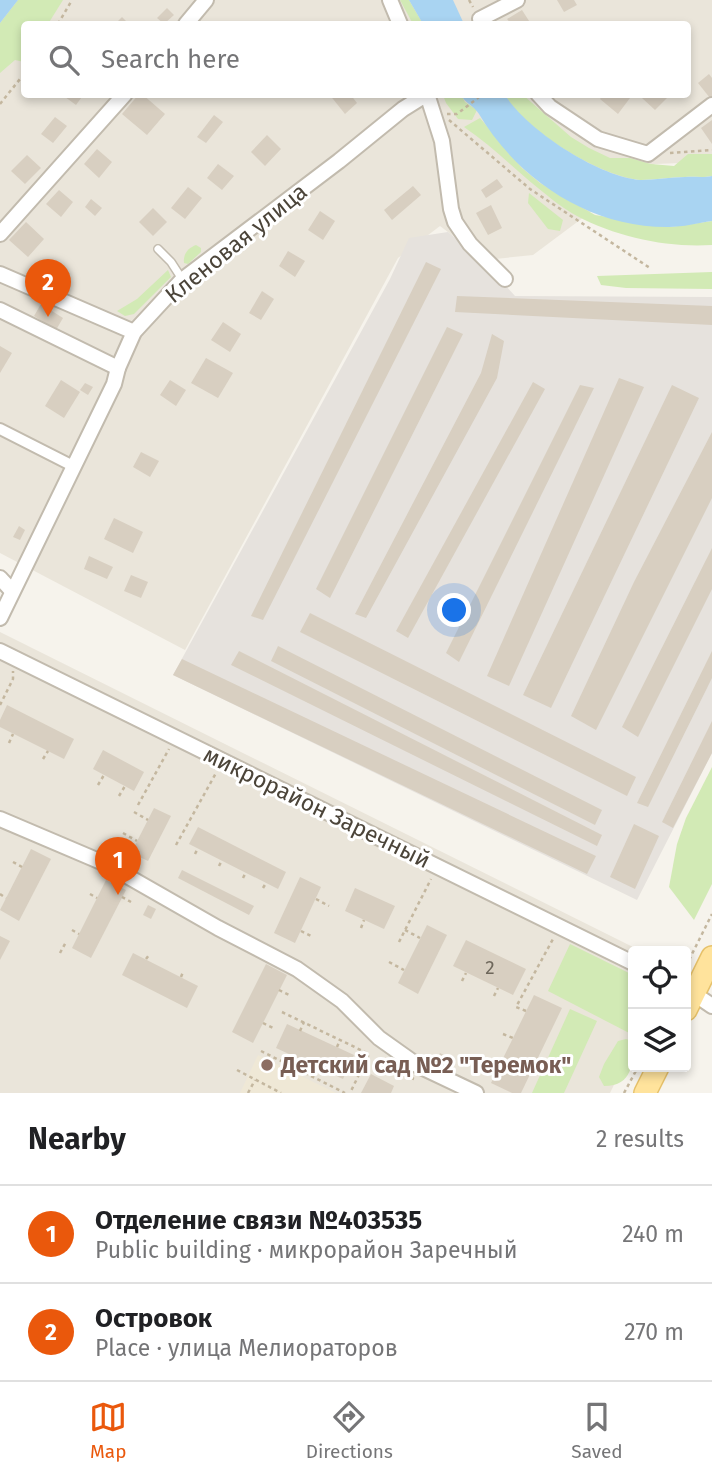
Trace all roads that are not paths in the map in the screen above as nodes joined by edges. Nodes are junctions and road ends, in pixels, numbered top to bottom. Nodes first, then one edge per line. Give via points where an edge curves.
1 (206, 0) edge
2 (390, 0) edge
3 (517, 0) edge
4 (188, 21) edge
5 (399, 21) edge
6 (484, 21) edge
7 (121, 98) edge
8 (421, 98) edge
9 (428, 98) edge
10 (542, 98) edge
11 (712, 105) edge
12 (0, 234) edge
13 (158, 249) dead end
14 (0, 274) edge
15 (505, 279) dead end
16 (182, 280) junction
17 (0, 310) edge
18 (134, 332) junction
19 (118, 368) junction
20 (0, 429) edge
21 (73, 466) junction
22 (0, 578) edge
23 (12, 591) junction
24 (0, 618) edge
25 (6, 654) edge
26 (0, 819) edge
27 (712, 957) edge
28 (628, 961) edge
29 (691, 994) edge
30 (691, 998) edge
31 (712, 1006) edge
32 (655, 1072) edge
33 (476, 1093) edge
34 (645, 1093) edge

1 - 4 street
2 - 5 street
3 - 6 street
7 - 12 street
8 - 16 street, Кленовая улица
9 - 15 street via 442,141 455,222
10 - 11 street via 598,139 648,154
13 - 16 lane
14 - 18 street
16 - 18 street, Кленовая улица
17 - 19 street
18 - 19 street, Кленовая улица
19 - 21 street, Кленовая улица
20 - 21 street
21 - 23 street, Кленовая улица
22 - 23 street
23 - 24 street, Кленовая улица
25 - 28 street, микрорайон Заречный
26 - 33 street via 106,864 298,969 417,1065
27 - 29 main road
30 - 31 street
32 - 34 main road

